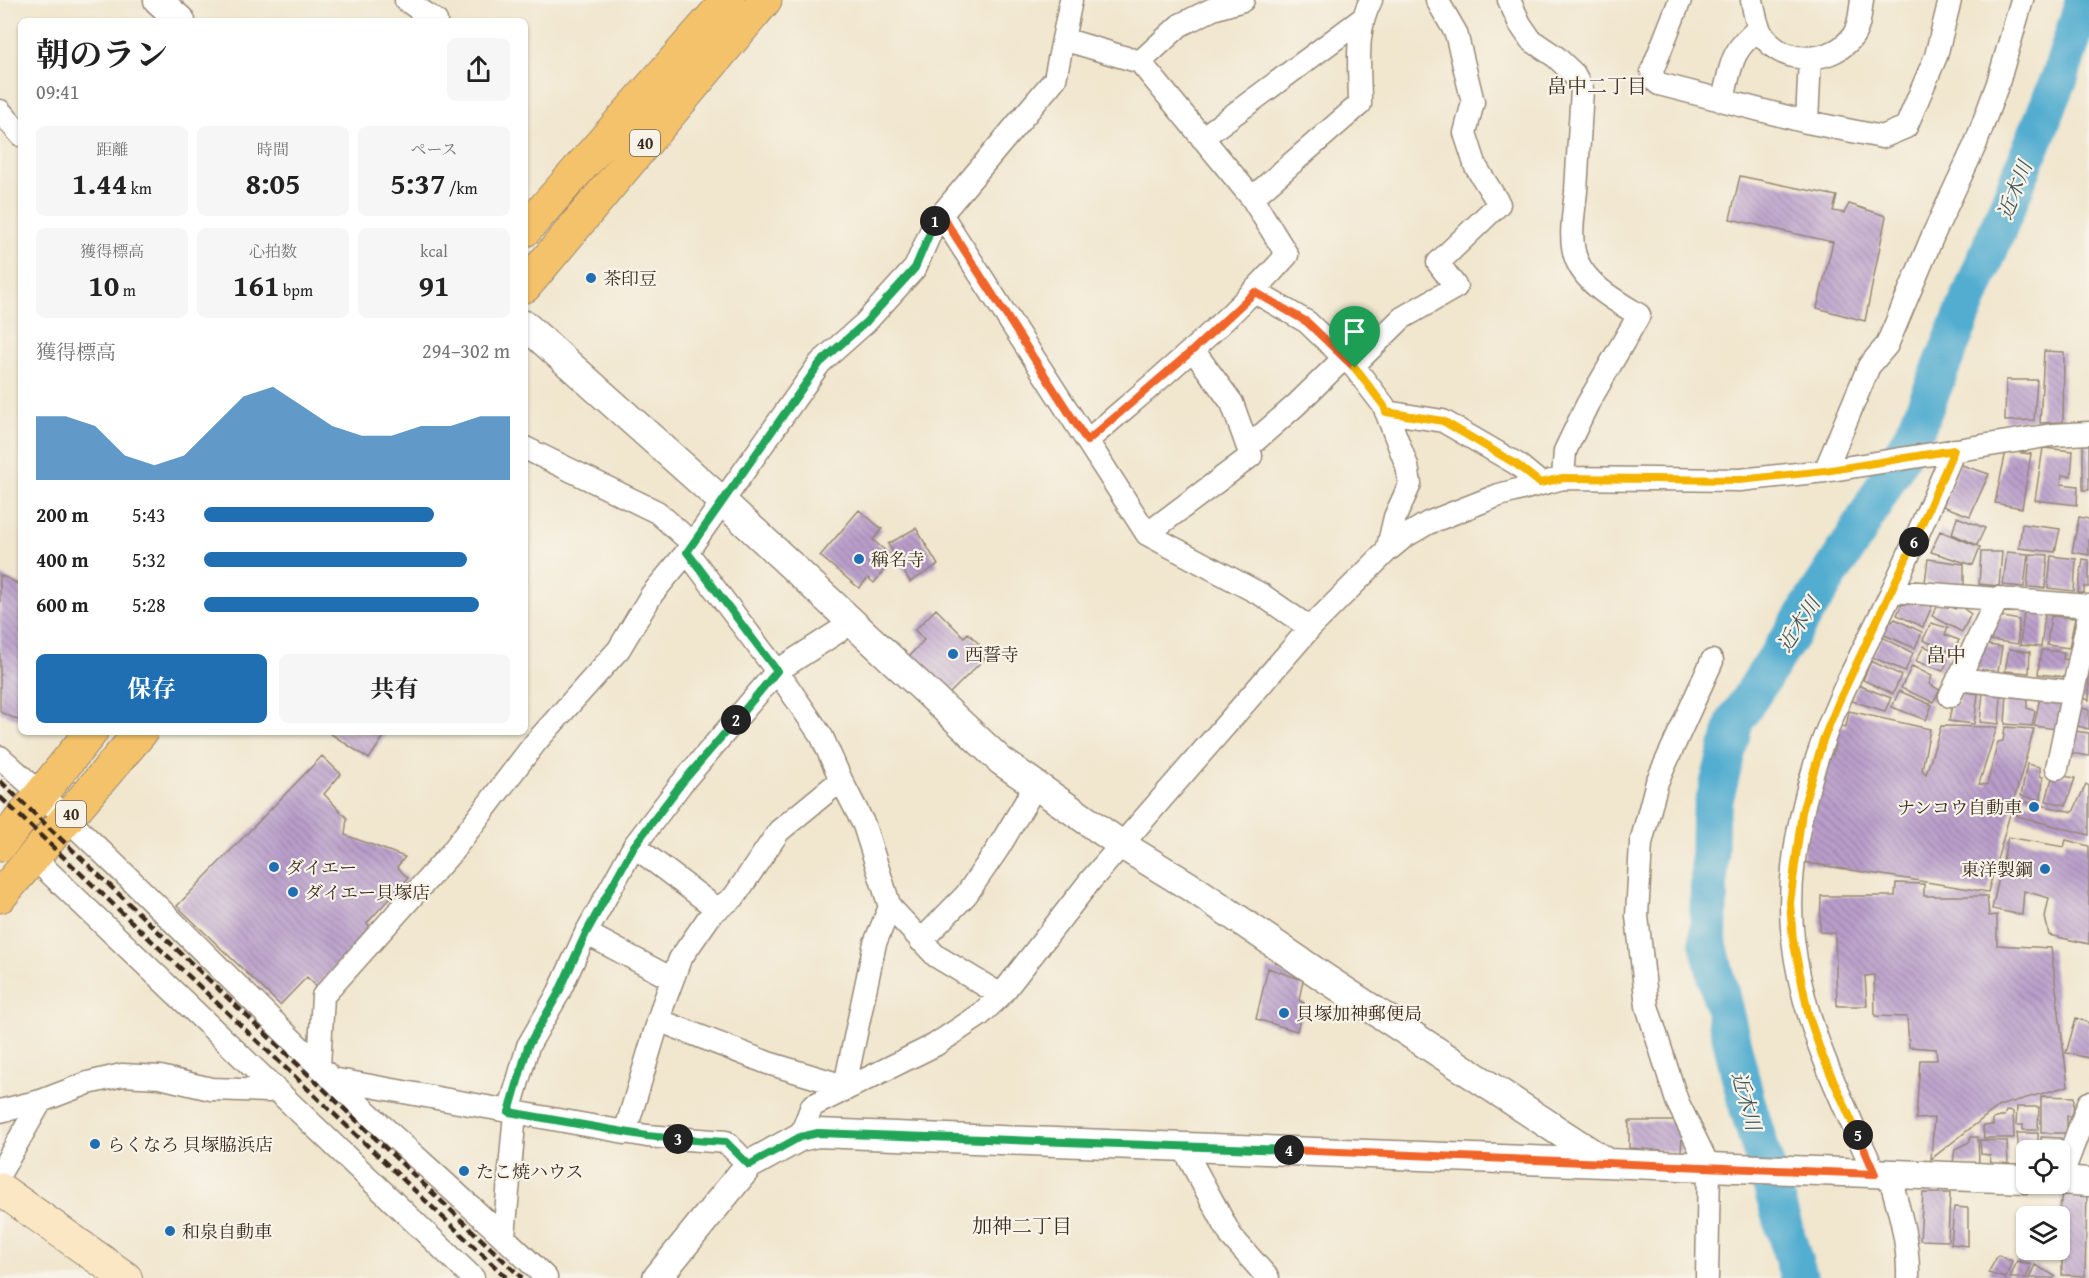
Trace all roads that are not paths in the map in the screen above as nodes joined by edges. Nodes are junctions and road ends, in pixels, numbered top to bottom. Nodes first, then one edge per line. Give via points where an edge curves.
1 (158, 0) edge
2 (728, 0) edge
3 (765, 0) edge
4 (1071, 0) edge
5 (1243, 0) edge
6 (1437, 0) edge
7 (1509, 0) edge
8 (1529, 0) edge
9 (1680, 0) edge
10 (1752, 0) edge
11 (1862, 0) edge
12 (1950, 0) edge
13 (2022, 0) edge
14 (407, 1) edge
15 (1367, 9) edge
16 (434, 12) edge
17 (178, 18) edge
18 (1520, 24) junction
19 (1759, 29) junction
20 (1063, 39) junction
21 (1810, 58) junction
22 (1140, 63) junction
23 (1724, 100) junction
24 (0, 111) edge
25 (1807, 122) junction
26 (18, 132) edge
27 (1202, 138) junction
28 (1252, 198) junction
29 (941, 214) junction
30 (528, 227) edge
31 (528, 282) edge
32 (1255, 292) junction
33 (528, 328) edge
34 (1193, 350) junction
35 (1349, 362) junction
36 (1386, 412) junction
37 (2089, 434) edge
38 (1087, 441) junction
39 (1248, 447) junction
40 (528, 449) edge
41 (1950, 451) junction
42 (1830, 470) junction
43 (1563, 478) junction
44 (1540, 483) junction
45 (722, 501) junction
46 (1147, 534) junction
47 (690, 548) junction
48 (1387, 551) junction
49 (1892, 591) junction
50 (1998, 598) junction
51 (2089, 606) edge
52 (853, 622) junction
53 (1310, 628) junction
54 (2088, 630) edge
55 (1712, 661) dead end
56 (777, 671) junction
57 (2073, 692) junction
58 (88, 735) edge
59 (138, 735) edge
60 (0, 757) edge
61 (2057, 768) dead end
62 (841, 780) junction
63 (1036, 785) junction
64 (43, 794) junction
65 (67, 818) junction
66 (3, 835) edge
67 (1122, 845) junction
68 (634, 846) junction
69 (33, 857) junction
70 (0, 896) edge
71 (890, 907) junction
72 (717, 909) junction
73 (586, 933) junction
74 (921, 941) junction
75 (672, 979) junction
76 (1001, 995) junction
77 (658, 1020) junction
78 (326, 1073) junction
79 (844, 1088) junction
80 (275, 1090) junction
81 (41, 1101) junction
82 (2089, 1103) edge
83 (0, 1111) edge
84 (512, 1112) junction
85 (625, 1133) junction
86 (800, 1137) junction
87 (1182, 1145) junction
88 (2070, 1153) edge
89 (1609, 1164) junction
90 (749, 1165) junction
91 (1709, 1167) junction
92 (0, 1173) edge
93 (1876, 1173) junction
94 (2016, 1179) edge
95 (2070, 1181) edge
96 (2089, 1182) edge
97 (0, 1189) edge
98 (504, 1236) junction
99 (126, 1278) edge
100 (473, 1278) edge
101 (546, 1278) edge
102 (657, 1278) edge
103 (1268, 1278) edge
104 (1707, 1278) edge
105 (1908, 1278) edge

1 - 17 street
2 - 30 main road, 40
3 - 31 main road, 40
4 - 20 street
5 - 22 street via 1180,25
6 - 35 street via 1456,33 1473,102 1465,133 1476,167 1499,204 1438,263 1456,287 1402,318
7 - 18 street
8 - 18 street
9 - 23 street via 1652,71 1654,80
10 - 19 street
11 - 21 street via 1853,36 1840,49
12 - 25 street via 1936,56 1906,127 1882,137
13 - 42 street via 1976,143 1887,345 1869,366
14 - 16 street
15 - 27 street
15 - 28 street via 1360,28 1360,104
18 - 43 street via 1531,40 1574,74 1582,89 1574,227 1577,260 1587,277 1606,294 1639,315 1587,405 1566,451
19 - 21 street via 1779,51
19 - 23 street via 1735,53
20 - 22 street
20 - 29 street via 1055,78
21 - 25 street
22 - 27 street
23 - 25 street
24 - 26 street
27 - 28 street
28 - 32 street via 1287,255
29 - 38 street
29 - 45 street via 915,268 866,322 820,363
32 - 34 street
32 - 35 street via 1307,322
33 - 45 street
34 - 38 street
34 - 39 street via 1232,403
35 - 36 street
35 - 39 street
36 - 44 street via 1443,421 1516,464
36 - 48 street via 1410,484 1395,517
37 - 41 street via 2052,435
38 - 46 street
39 - 46 street via 1251,456
40 - 47 street via 657,512
41 - 42 street
41 - 49 street
42 - 43 street via 1740,480
43 - 44 street
44 - 48 street via 1456,510 1404,537
45 - 47 street
45 - 52 street
46 - 53 street via 1262,595
47 - 56 street
47 - 78 street via 652,594 619,649 535,743 451,853 323,996
48 - 53 street
49 - 50 street
49 - 93 street via 1823,740 1802,812 1790,903 1793,940 1809,1017 1822,1055
50 - 51 street
50 - 57 street via 1954,687
52 - 56 street
52 - 63 street via 1001,761
53 - 67 street
54 - 57 street
55 - 91 street via 1657,782 1641,843 1637,916 1647,1006 1677,1101
56 - 62 street via 822,737
56 - 68 street
57 - 61 street
58 - 64 main road, 40
59 - 65 main road, 40
60 - 64 street
62 - 71 street via 864,825
62 - 72 street via 779,831 734,897
63 - 67 street
63 - 74 street via 966,896
64 - 65 street
64 - 66 main road, 40
65 - 69 main road, 40
65 - 78 street
66 - 69 street
67 - 76 street
67 - 89 street
68 - 72 street
68 - 73 street
69 - 70 main road, 40
69 - 80 street
71 - 74 street
71 - 79 street via 875,943
72 - 75 street via 680,959
73 - 75 street
73 - 84 street via 528,1046
74 - 76 street via 936,956
75 - 77 street
76 - 79 street via 972,1021 935,1045
77 - 79 street
77 - 85 street
78 - 84 street
78 - 98 street
79 - 86 street via 812,1106
80 - 81 street via 211,1089 160,1077 122,1075
80 - 100 street
81 - 83 street
81 - 92 street
82 - 88 street
84 - 85 street
84 - 98 street
85 - 90 street via 726,1142
86 - 87 street via 841,1132
86 - 90 street
87 - 89 street
87 - 103 street via 1231,1236
89 - 91 street
90 - 102 street
91 - 93 street
91 - 104 street
93 - 94 street
93 - 105 street via 1905,1230
95 - 96 street
97 - 99 main road
98 - 101 street

